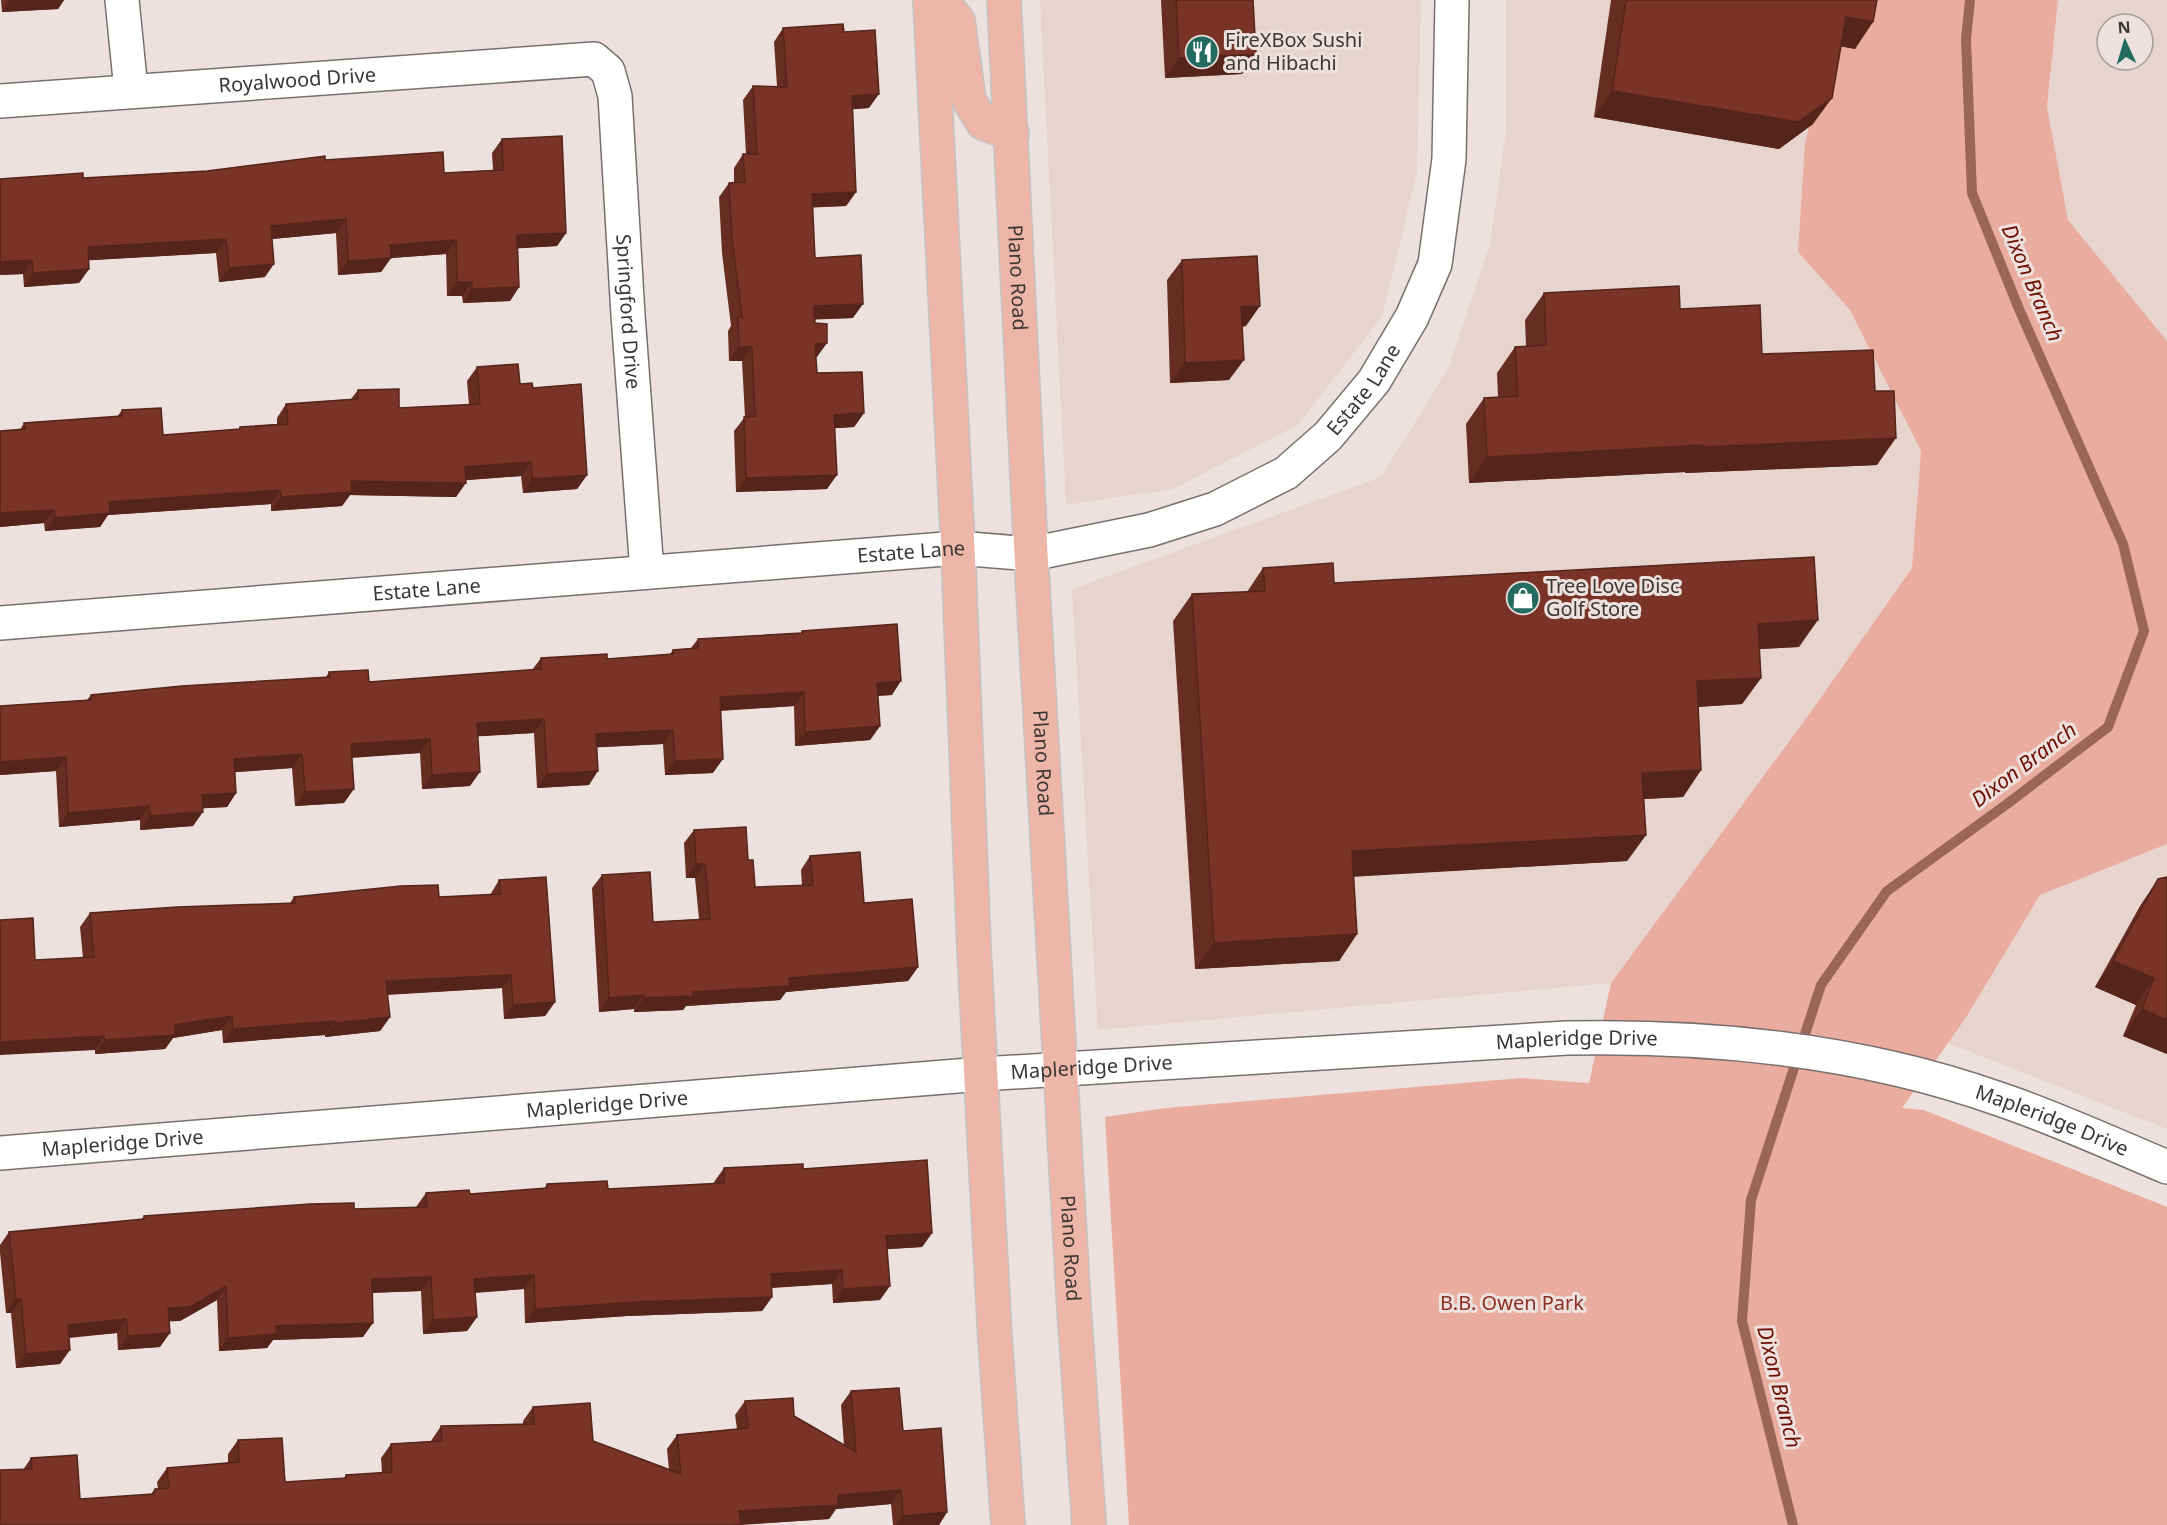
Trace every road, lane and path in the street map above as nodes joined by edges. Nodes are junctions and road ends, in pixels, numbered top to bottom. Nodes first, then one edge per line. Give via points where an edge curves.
1 (122, 0) edge
2 (930, 0) edge
3 (1004, 0) edge
4 (1452, 0) edge
5 (594, 59) joint
6 (131, 90) junction
7 (0, 100) edge
8 (1012, 134) junction
9 (958, 548) junction
10 (1031, 555) junction
11 (646, 572) junction
12 (0, 624) edge
13 (1062, 1070) junction
14 (982, 1074) junction
15 (0, 1153) edge
16 (2167, 1167) edge
17 (1008, 1525) edge
18 (1089, 1525) edge

1 - 6 street
2 - 8 main road via 949,10 958,21 969,100 983,123
2 - 9 main road
3 - 8 main road, Plano Road
4 - 10 street, Estate Lane via 1449,159 1435,264 1412,317 1374,381 1328,436 1286,473 1215,509 1149,530
5 - 6 street, Royalwood Drive
5 - 11 street, Springford Drive via 608,71 615,96
6 - 7 street, Royalwood Drive
8 - 10 main road, Plano Road
9 - 10 street, Estate Lane
9 - 11 street, Estate Lane
9 - 14 main road
10 - 13 main road, Plano Road
11 - 12 street, Estate Lane
13 - 14 street, Mapleridge Drive
13 - 16 street, Mapleridge Drive via 1567,1038 1694,1040 1772,1047 1892,1067 2002,1099
13 - 18 main road, Plano Road
14 - 15 street, Mapleridge Drive
14 - 17 main road

